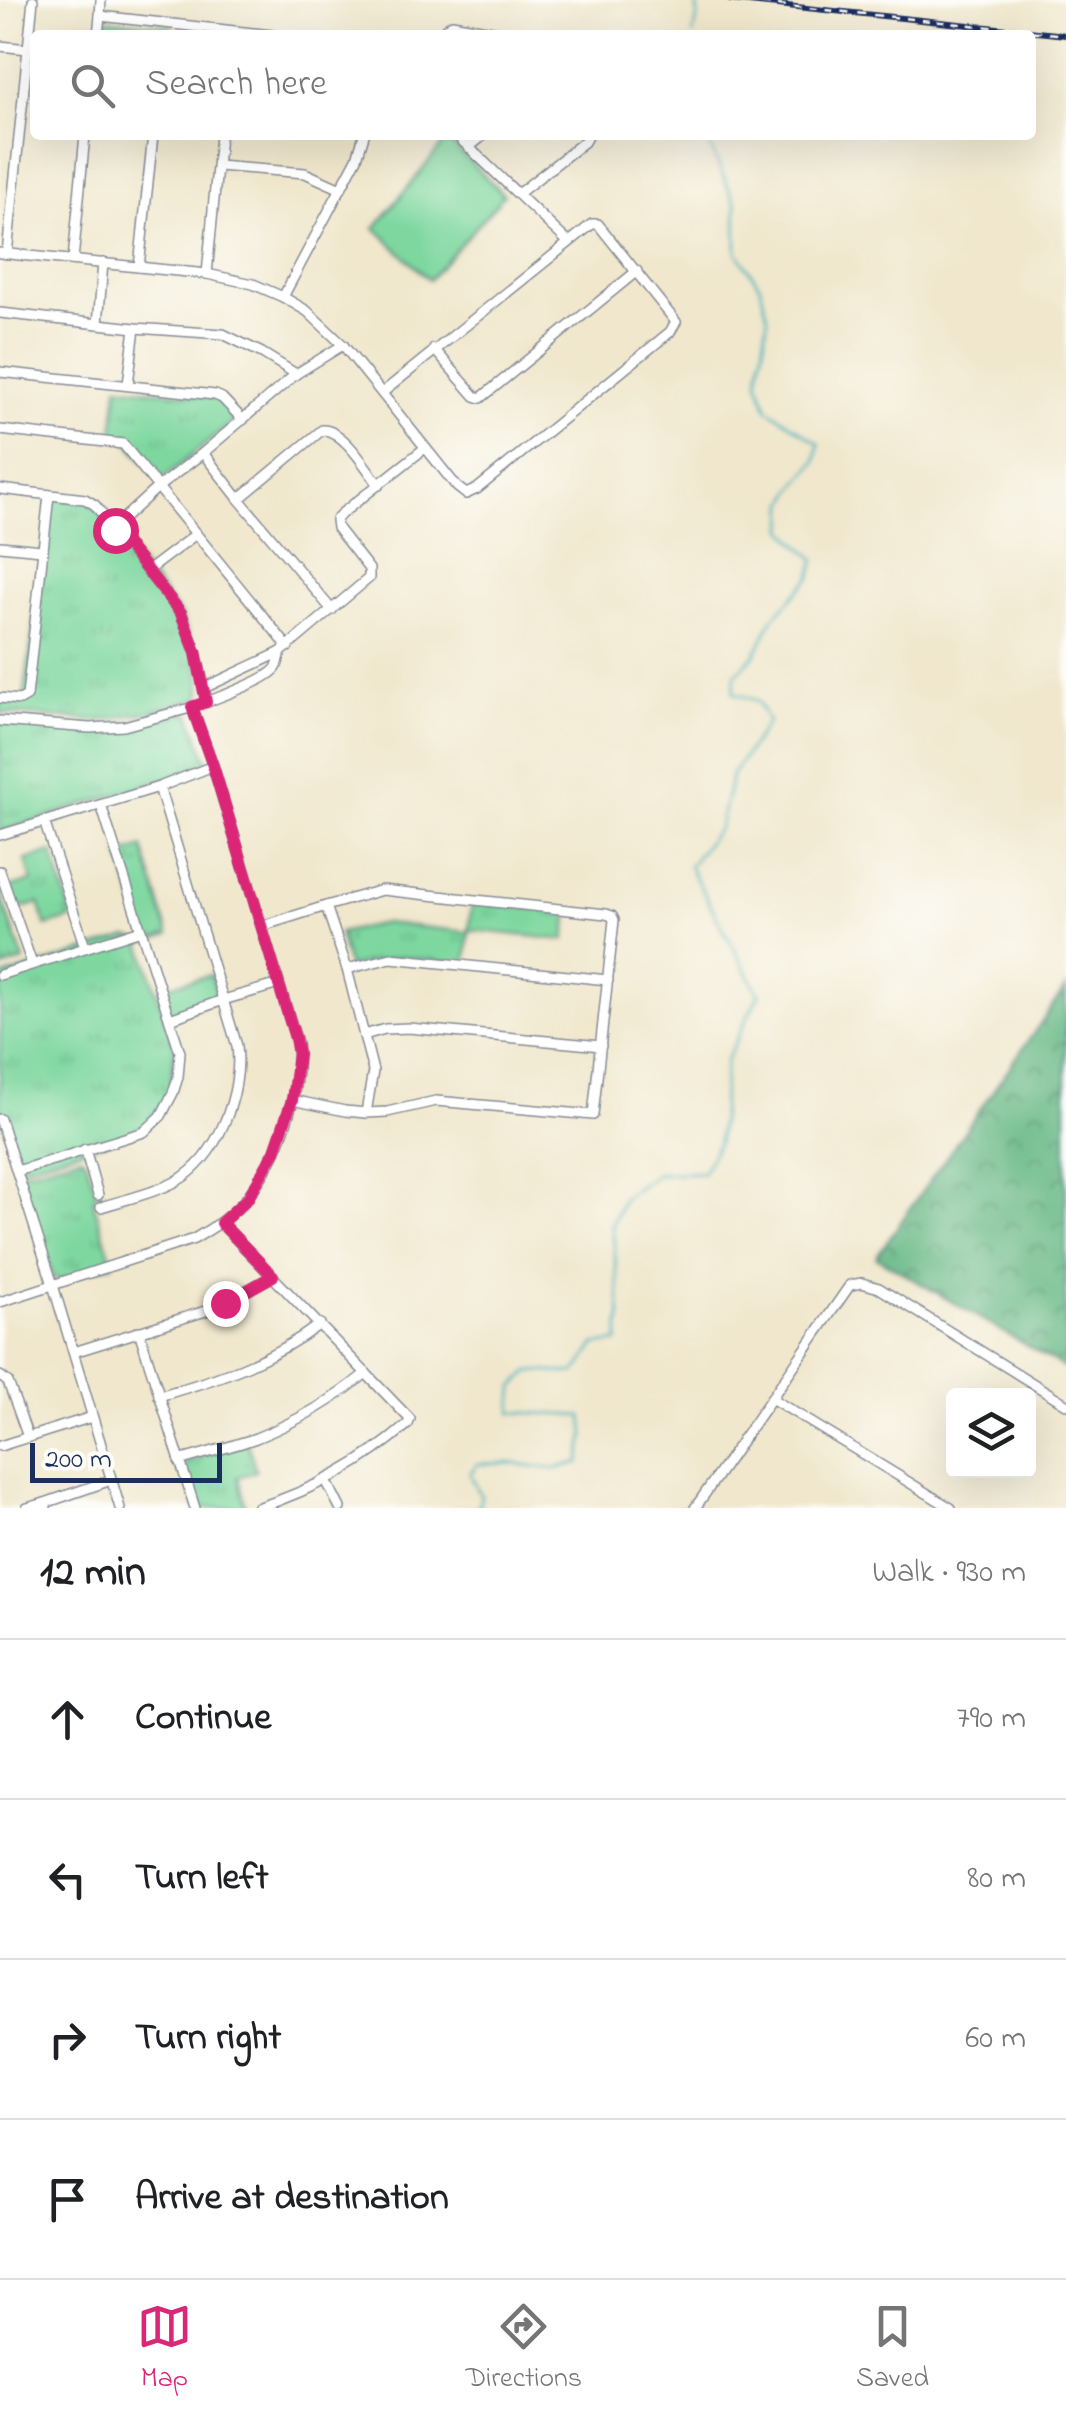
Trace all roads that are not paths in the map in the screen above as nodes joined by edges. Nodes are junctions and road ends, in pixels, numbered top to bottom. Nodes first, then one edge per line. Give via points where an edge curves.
1 (32, 0) edge
2 (101, 0) edge
3 (100, 16) junction
4 (99, 30) edge
5 (227, 30) edge
6 (445, 30) edge
7 (481, 30) edge
8 (0, 46) edge
9 (28, 49) junction
10 (22, 116) junction
11 (30, 117) edge
12 (85, 140) edge
13 (152, 140) edge
14 (220, 140) edge
15 (363, 140) edge
16 (461, 140) edge
17 (478, 140) edge
18 (585, 140) edge
19 (469, 147) junction
20 (218, 166) junction
21 (0, 182) edge
22 (14, 183) junction
23 (340, 188) junction
24 (519, 193) junction
25 (568, 242) junction
26 (4, 253) edge
27 (73, 260) junction
28 (103, 263) junction
29 (139, 267) junction
30 (637, 271) junction
31 (207, 274) junction
32 (283, 297) junction
33 (0, 313) edge
34 (98, 324) junction
35 (135, 328) junction
36 (343, 345) junction
37 (434, 350) junction
38 (0, 372) edge
39 (296, 374) junction
40 (128, 384) junction
41 (382, 393) junction
42 (243, 420) junction
43 (0, 430) edge
44 (426, 448) junction
45 (203, 454) junction
46 (379, 485) junction
47 (158, 487) junction
48 (0, 490) edge
49 (49, 495) junction
50 (239, 499) junction
51 (114, 528) junction
52 (196, 534) junction
53 (0, 546) edge
54 (42, 550) junction
55 (148, 570) junction
56 (332, 610) junction
57 (284, 649) junction
58 (204, 688) junction
59 (0, 698) edge
60 (206, 702) junction
61 (192, 707) junction
62 (0, 720) edge
63 (213, 766) junction
64 (158, 787) junction
65 (101, 805) junction
66 (44, 821) junction
67 (0, 835) edge
68 (1, 877) edge
69 (326, 906) junction
70 (262, 926) junction
71 (141, 930) junction
72 (85, 947) junction
73 (32, 964) junction
74 (347, 969) junction
75 (0, 974) edge
76 (608, 980) junction
77 (279, 984) junction
78 (223, 1000) junction
79 (170, 1019) junction
80 (364, 1034) junction
81 (601, 1046) junction
82 (292, 1100) junction
83 (366, 1112) junction
84 (0, 1120) edge
85 (85, 1150) junction
86 (16, 1171) junction
87 (98, 1195) dead end
88 (101, 1207) dead end
89 (221, 1223) junction
90 (273, 1276) junction
91 (53, 1284) junction
92 (0, 1302) edge
93 (320, 1324) junction
94 (139, 1331) junction
95 (74, 1352) junction
96 (366, 1373) junction
97 (0, 1376) edge
98 (159, 1396) junction
99 (771, 1398) junction
100 (1066, 1404) edge
101 (92, 1417) junction
102 (28, 1437) junction
103 (0, 1446) edge
104 (180, 1461) junction
105 (112, 1480) junction
106 (326, 1480) junction
107 (45, 1505) edge
108 (27, 1508) edge
109 (120, 1508) edge
110 (195, 1508) edge
111 (257, 1508) edge
112 (340, 1508) edge
113 (695, 1508) edge
114 (951, 1508) edge

1 - 9 street
2 - 3 street
3 - 4 street
3 - 5 street
6 - 7 street via 452,24
8 - 9 street
9 - 10 street
10 - 11 street
10 - 22 street
12 - 27 street
13 - 29 street
14 - 20 street
15 - 23 street
16 - 19 street
17 - 19 street
18 - 24 street
19 - 24 street
20 - 23 street via 304,173
20 - 31 street
21 - 22 street
22 - 26 street
23 - 32 street
24 - 25 street
25 - 30 street via 596,223
25 - 37 street
26 - 27 street
27 - 28 street
28 - 29 street
28 - 34 street
29 - 31 street
30 - 37 street via 481,398
30 - 44 street via 674,318 670,332 472,493 461,490
31 - 32 street
32 - 36 street
33 - 34 street
34 - 35 street
35 - 39 street via 222,334
35 - 40 street
36 - 39 street
36 - 41 street
37 - 41 street
38 - 40 street
39 - 42 street
40 - 42 street via 219,396
41 - 44 street
42 - 45 street
43 - 47 street via 123,444
44 - 46 street
45 - 47 street
45 - 50 street
46 - 50 street via 328,429
46 - 56 street via 336,520 370,576
47 - 51 street
47 - 52 street
48 - 49 street
49 - 51 street via 91,502
49 - 54 street
50 - 56 street
51 - 55 street
52 - 55 street
52 - 57 street
53 - 54 street
54 - 59 street via 26,696
55 - 58 street via 181,613
56 - 57 street
57 - 58 street
57 - 60 street via 272,672
58 - 60 street
60 - 61 street
61 - 62 street via 124,726
61 - 63 street
63 - 64 street
63 - 70 street
64 - 65 street
64 - 78 street
65 - 66 street
65 - 71 street
66 - 67 street
66 - 72 street
68 - 73 street
69 - 70 street
69 - 74 street
69 - 76 street via 382,890 610,914
70 - 77 street
71 - 72 street
71 - 79 street
72 - 73 street
73 - 75 street
74 - 76 street via 391,958
74 - 80 street
76 - 81 street
77 - 78 street
77 - 82 street via 297,1044
78 - 79 street
78 - 88 street via 238,1066 221,1129 177,1180
79 - 85 street via 181,1061 161,1116 144,1132
80 - 81 street via 409,1028
80 - 83 street via 373,1074
81 - 83 street via 592,1116 436,1100
82 - 83 street
82 - 89 street via 268,1165 248,1198
84 - 86 street
85 - 86 street
85 - 87 street
86 - 91 street
89 - 90 street
89 - 91 street via 194,1239
90 - 93 street
90 - 94 street via 212,1309
91 - 92 street
91 - 95 street
93 - 96 street
93 - 98 street via 232,1374
94 - 95 street
94 - 98 street
95 - 101 street
96 - 104 street via 342,1393 256,1438
96 - 106 street via 410,1422 370,1456
97 - 102 street
98 - 104 street
99 - 100 street via 850,1285 862,1283
99 - 113 street
99 - 114 street
101 - 102 street
101 - 105 street
102 - 103 street
104 - 110 street
105 - 107 street
105 - 109 street
106 - 111 street
106 - 112 street
107 - 108 street

